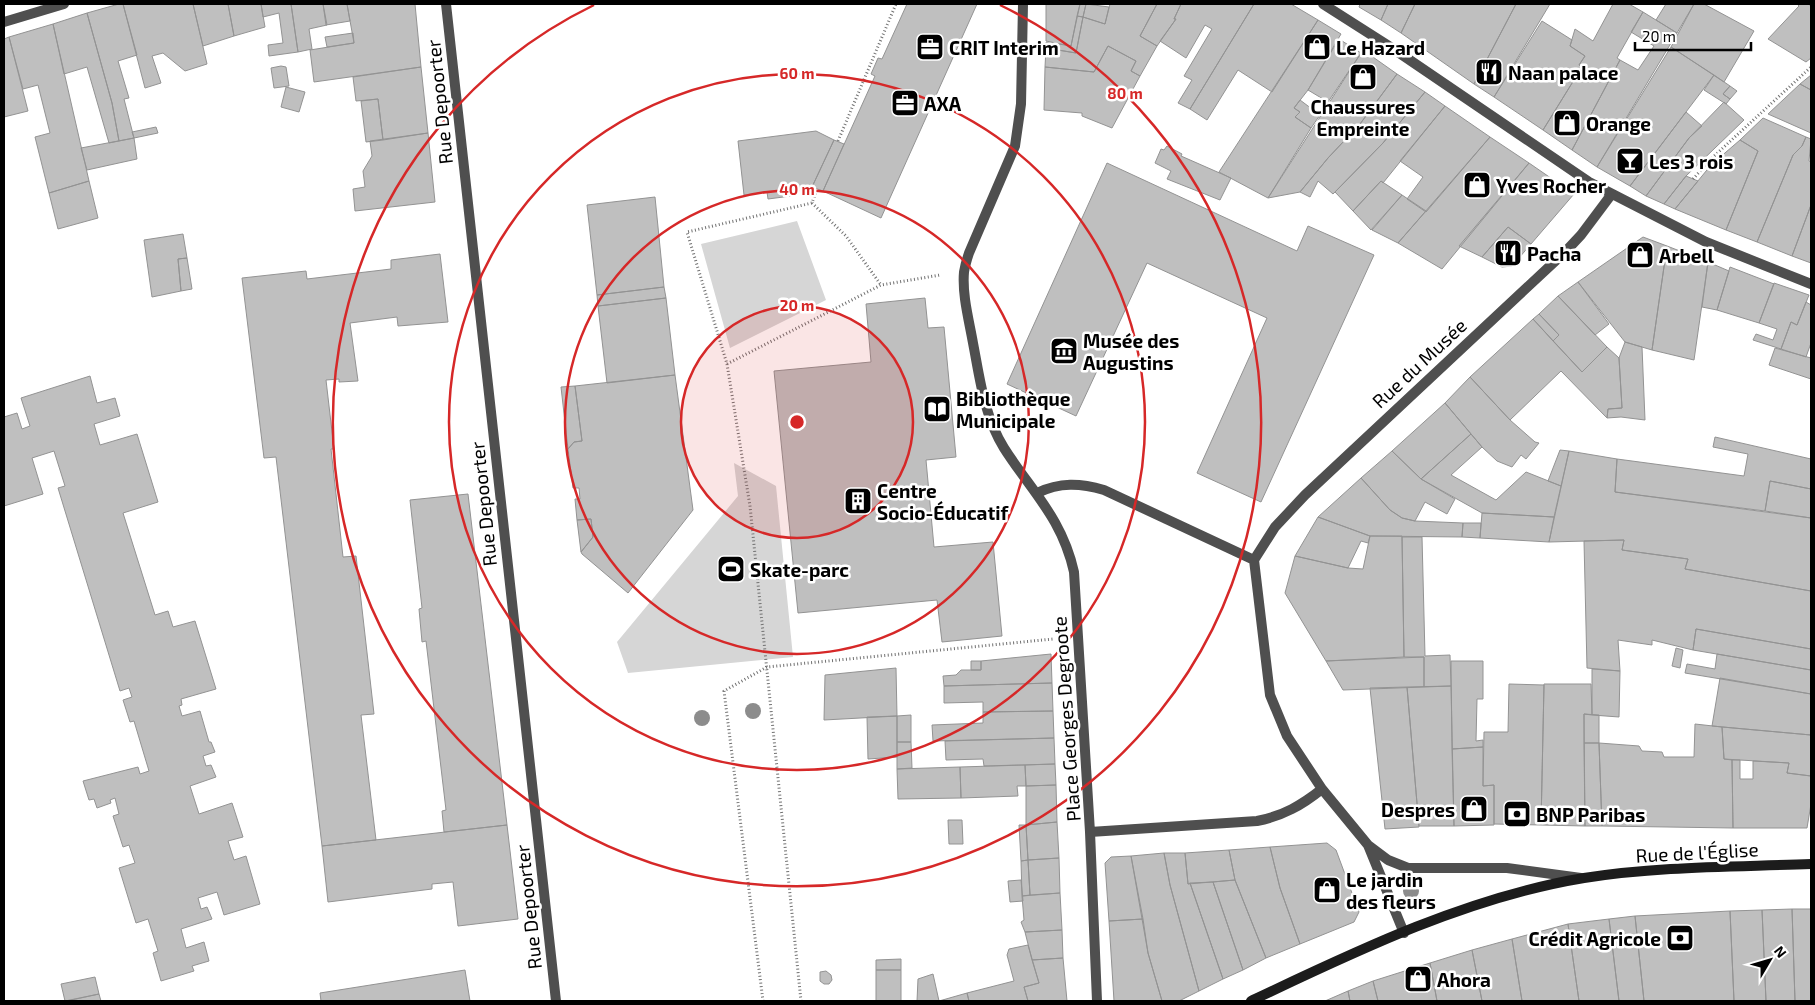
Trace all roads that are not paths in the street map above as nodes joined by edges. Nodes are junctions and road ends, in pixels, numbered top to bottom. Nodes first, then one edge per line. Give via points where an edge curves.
1 (64, 4) edge
2 (446, 4) edge
3 (1023, 4) edge
4 (1323, 4) edge
5 (4, 22) edge
6 (1611, 195) junction
7 (1811, 284) edge
8 (1037, 493) junction
9 (1254, 560) junction
10 (1322, 789) junction
11 (1090, 832) junction
12 (1368, 845) junction
13 (1811, 864) edge
14 (1585, 878) junction
15 (1404, 933) junction
16 (556, 1001) edge
17 (1097, 1001) edge
18 (1251, 1001) edge

1 - 5 street
2 - 16 street, Rue Depoorter
3 - 8 street, Place Georges Degroote via 1021,104 1015,146 964,270 968,315 988,415 1005,449
4 - 6 street
6 - 7 street via 1706,242
6 - 9 street, Rue du Musée via 1581,235 1305,495 1275,528
8 - 9 street via 1052,486 1086,484
8 - 11 street, Place Georges Degroote via 1061,531 1074,572
9 - 10 street via 1270,695 1287,736
10 - 11 street, Place Georges Degroote via 1290,811 1257,821
10 - 12 street, Rue de l'Église
11 - 17 street
12 - 14 street, Rue de l'Église via 1388,860 1408,868 1515,869
12 - 15 street, Rue de l'Église
13 - 14 main road, Rue de l'Église via 1637,872
14 - 15 main road, Rue de l'Église via 1501,898
15 - 18 main road, Rue de l'Église

